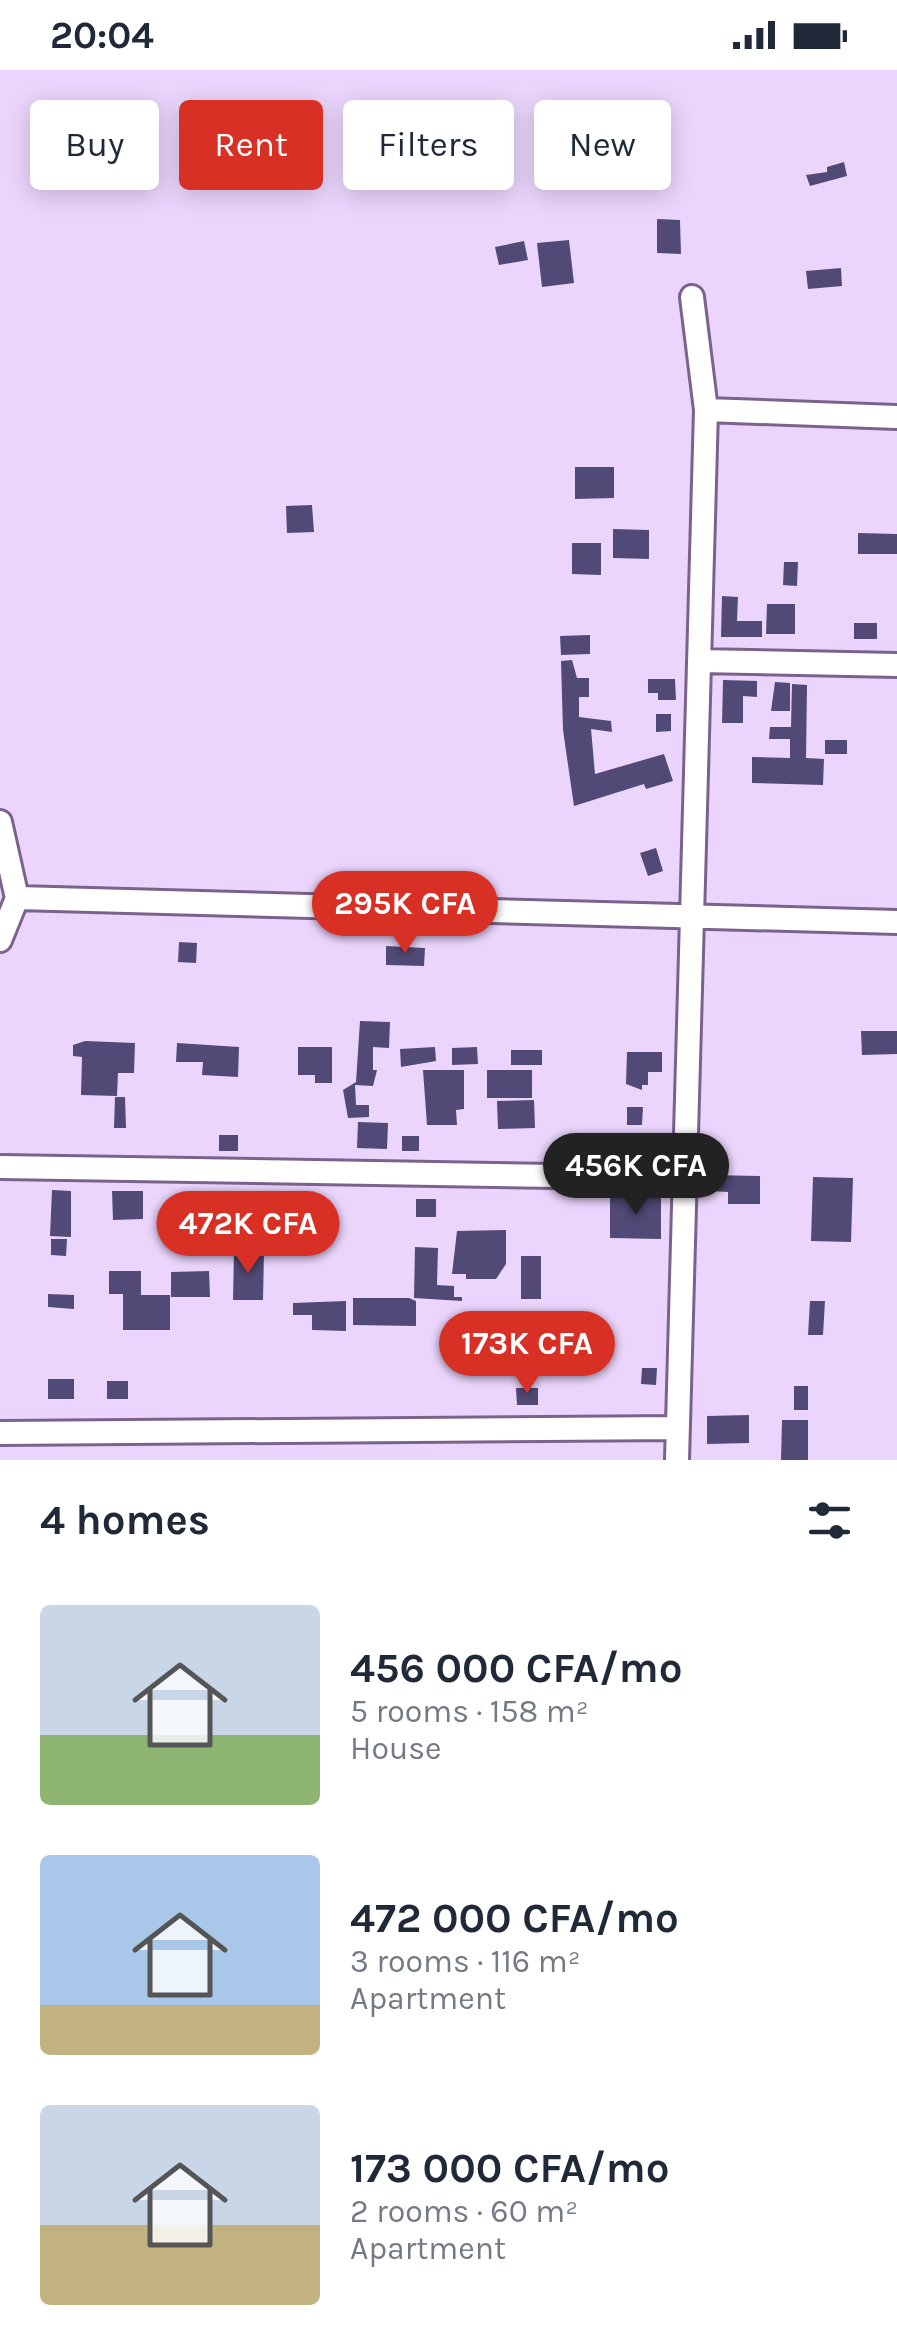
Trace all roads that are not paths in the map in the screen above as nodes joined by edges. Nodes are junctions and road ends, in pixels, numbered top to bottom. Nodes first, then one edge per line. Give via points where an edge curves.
1 (692, 297) dead end
2 (706, 410) junction
3 (897, 417) edge
4 (699, 661) junction
5 (897, 665) edge
6 (0, 822) edge
7 (17, 898) junction
8 (690, 917) junction
9 (897, 922) edge
10 (0, 940) edge
11 (0, 1167) edge
12 (686, 1178) junction
13 (678, 1428) junction
14 (0, 1433) edge
15 (678, 1460) edge

1 - 2 street
2 - 3 street
2 - 4 street
4 - 5 street
4 - 8 street
6 - 7 street
7 - 8 street
7 - 10 street
8 - 9 street
8 - 12 street
11 - 12 street
12 - 13 street
13 - 14 street
13 - 15 street

